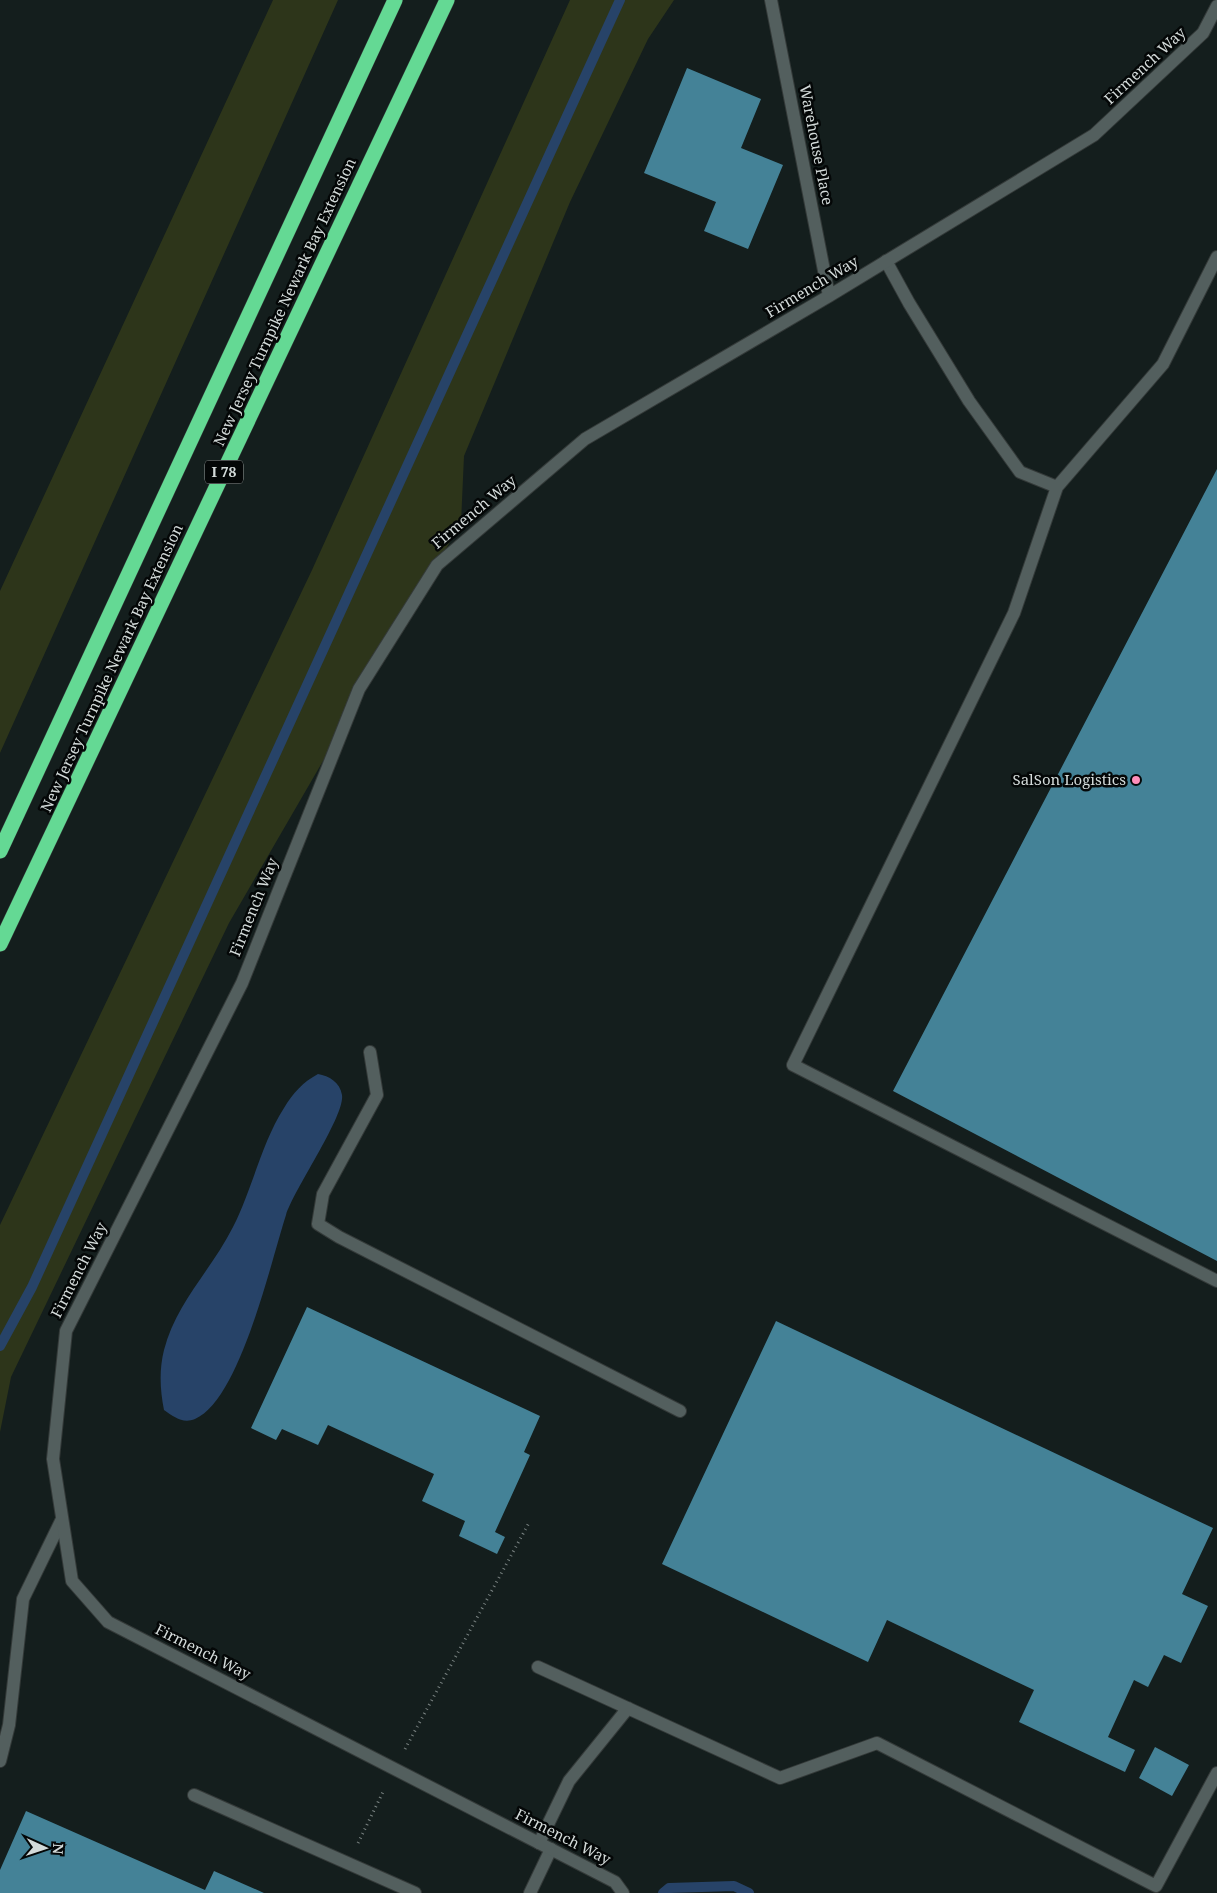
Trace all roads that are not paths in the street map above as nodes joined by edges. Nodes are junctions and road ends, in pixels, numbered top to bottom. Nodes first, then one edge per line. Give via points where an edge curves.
1 (395, 0) edge
2 (447, 0) edge
3 (771, 0) edge
4 (1217, 6) edge
5 (1217, 257) edge
6 (886, 261) junction
7 (829, 296) junction
8 (1057, 487) junction
9 (0, 851) edge
10 (0, 944) edge
11 (370, 1052) dead end
12 (1217, 1281) edge
13 (680, 1411) dead end
14 (62, 1519) junction
15 (538, 1668) dead end
16 (628, 1708) junction
17 (0, 1761) edge
18 (1217, 1773) edge
19 (194, 1795) dead end
20 (538, 1843) junction
21 (551, 1849) junction
22 (415, 1893) edge
23 (530, 1893) edge
24 (623, 1893) edge

1 - 9 highway, New Jersey Turnpike Newark Bay Extension / I 78
2 - 10 highway, New Jersey Turnpike Newark Bay Extension / I 78
3 - 7 street, Warehouse Place
4 - 6 street, Firmench Way via 1203,33 1094,136
5 - 8 street via 1163,364
6 - 7 street, Firmench Way
6 - 8 street via 969,401 1020,472
7 - 14 street, Firmench Way via 585,439 437,565 364,681 242,983 66,1331 53,1459
8 - 12 street via 1014,613 793,1065
11 - 13 street via 377,1095 323,1194 318,1224
14 - 17 street via 23,1600 9,1725
14 - 20 street, Firmench Way via 72,1581 108,1622
15 - 16 street
16 - 18 street via 780,1778 877,1743 1156,1886
16 - 20 street via 569,1781
19 - 22 street
20 - 21 street, Firmench Way
21 - 23 street
21 - 24 street, Firmench Way via 614,1882

